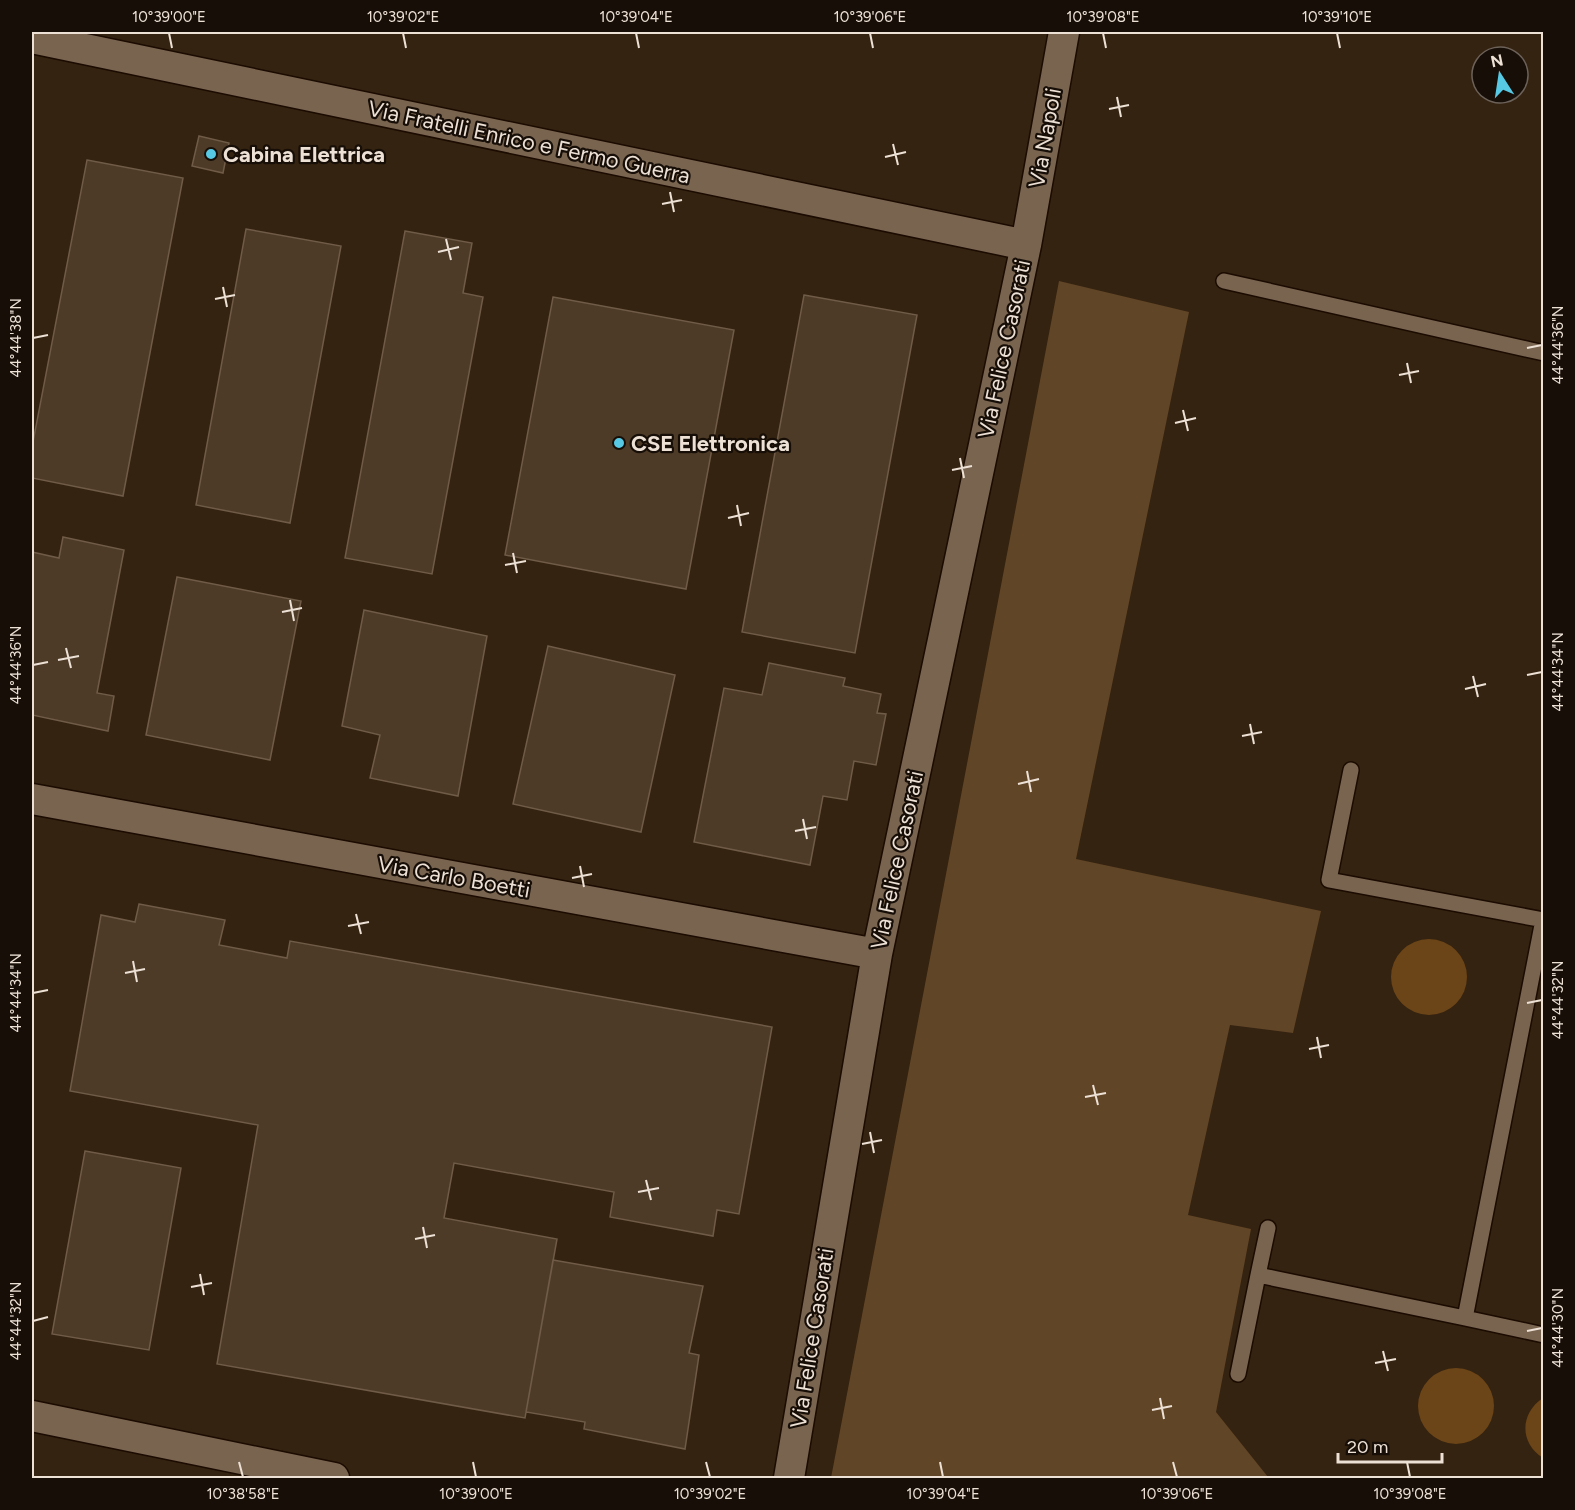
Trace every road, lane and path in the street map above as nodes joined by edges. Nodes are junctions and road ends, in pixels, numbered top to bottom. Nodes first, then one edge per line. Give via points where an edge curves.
1 (1064, 32) edge
2 (32, 38) edge
3 (1026, 245) junction
4 (1224, 281) dead end
5 (1544, 352) edge
6 (1351, 770) dead end
7 (32, 799) edge
8 (1543, 920) edge
9 (877, 954) junction
10 (1268, 1228) dead end
11 (1258, 1275) junction
12 (1465, 1318) junction
13 (1544, 1335) edge
14 (1238, 1374) dead end
15 (32, 1416) edge
16 (333, 1479) edge
17 (789, 1479) edge

1 - 3 street, Via Napoli
2 - 3 street, Via Fratelli Enrico e Fermo Guerra
3 - 9 street, Via Felice Casorati
4 - 5 lane
6 - 8 lane via 1329,880
7 - 9 street, Via Carlo Boetti
8 - 12 lane
9 - 17 street, Via Felice Casorati
10 - 11 lane
11 - 12 lane
11 - 14 lane
12 - 13 lane
15 - 16 street

